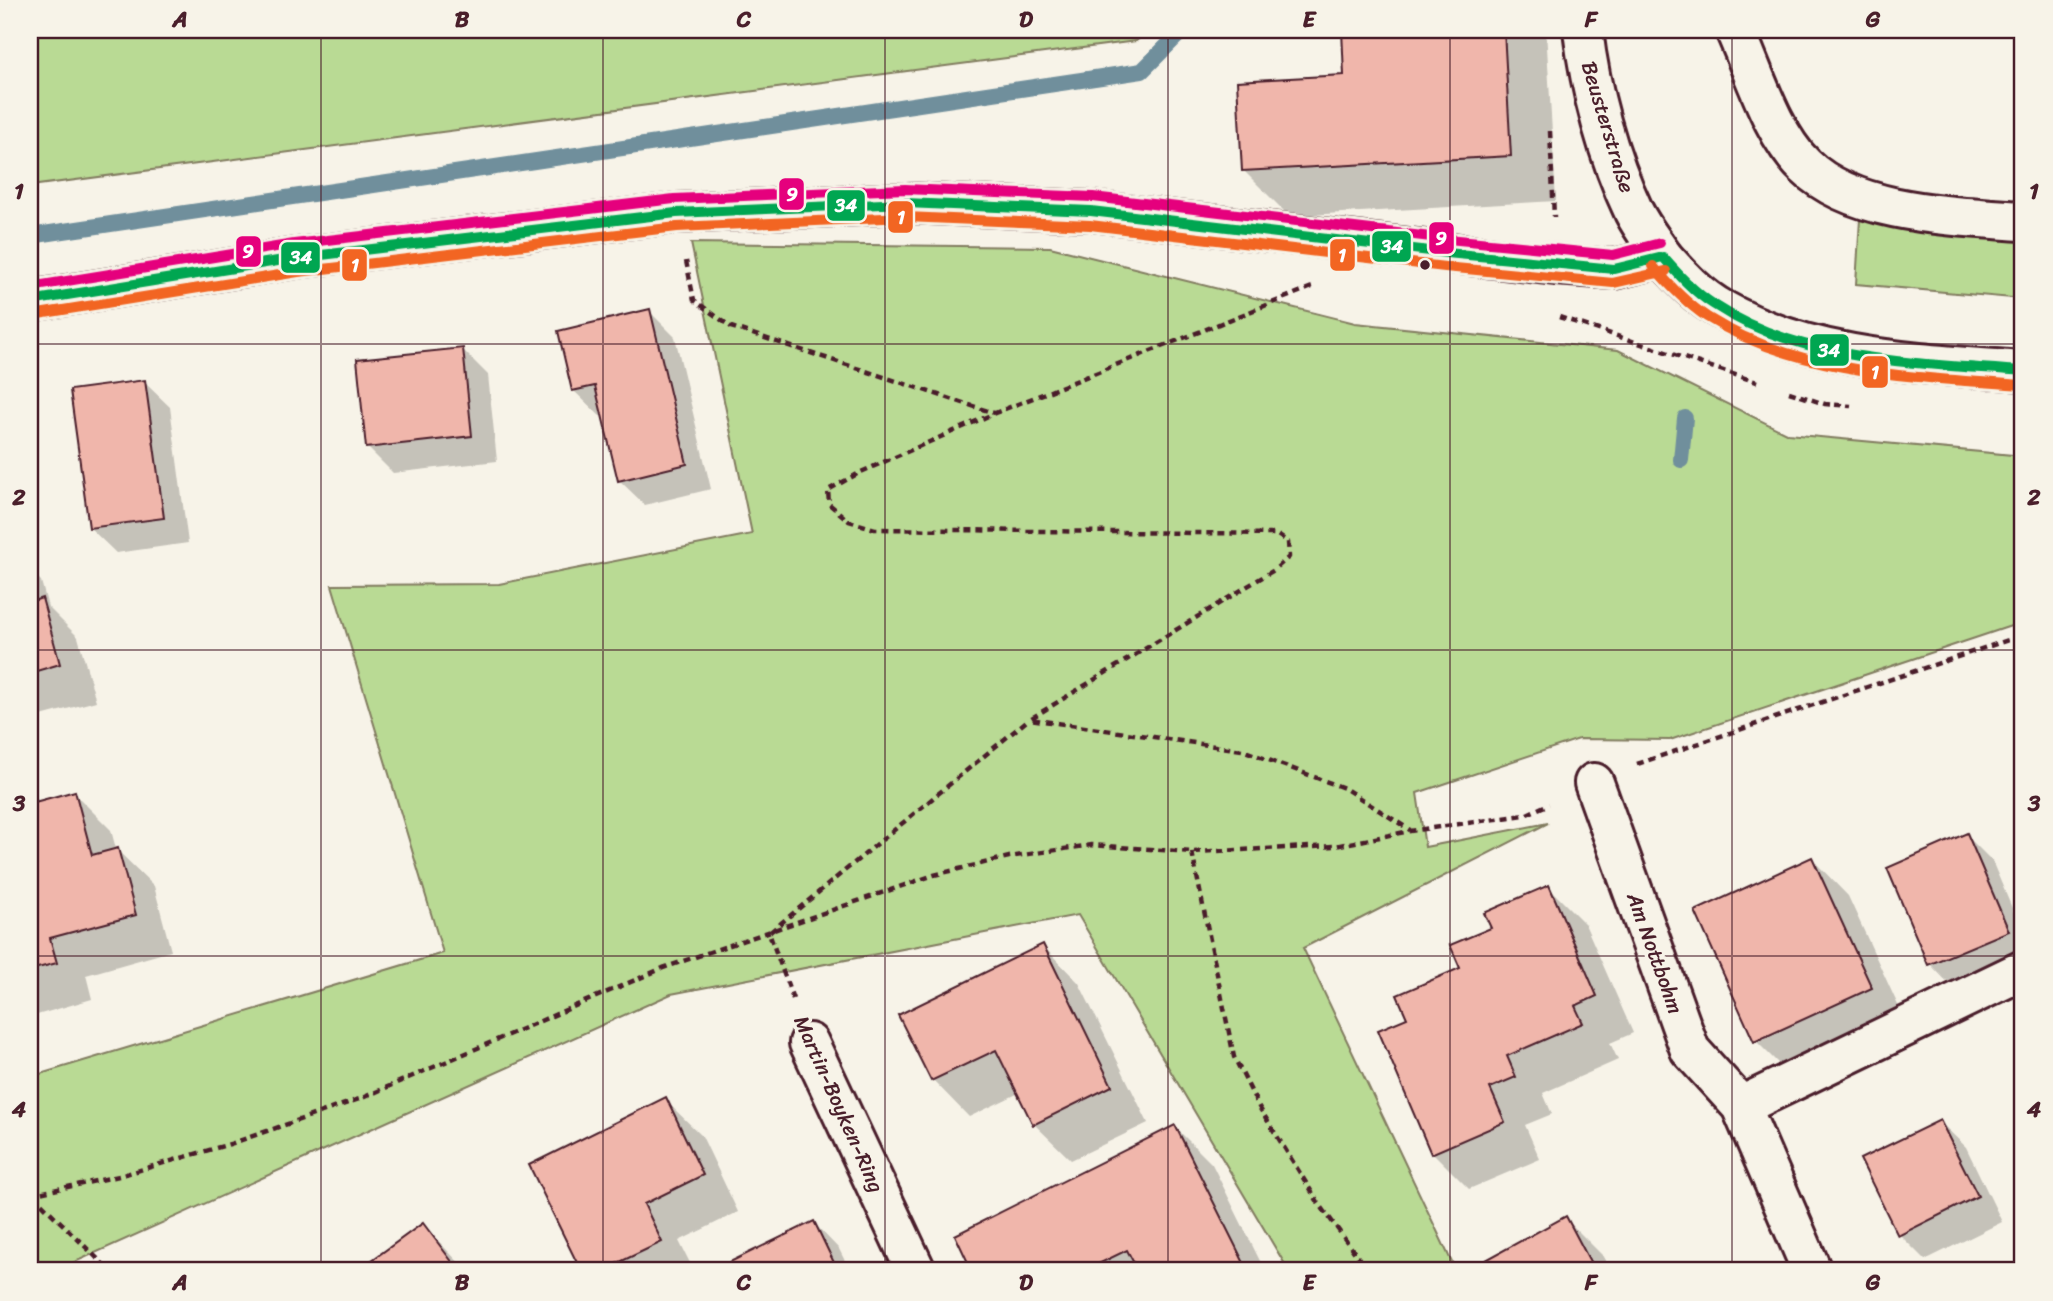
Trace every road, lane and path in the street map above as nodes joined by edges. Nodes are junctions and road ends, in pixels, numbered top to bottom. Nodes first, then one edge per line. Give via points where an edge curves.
1 (1583, 30) edge
2 (1735, 30) edge
3 (1550, 122) dead end
4 (676, 213) junction
5 (2023, 221) edge
6 (1327, 239) junction
7 (1663, 257) junction
8 (1555, 265) junction
9 (30, 301) edge
10 (2023, 371) edge
11 (995, 413) junction
12 (2023, 635) edge
13 (1030, 719) junction
14 (1594, 783) junction
15 (1410, 831) junction
16 (1192, 852) junction
17 (769, 933) junction
18 (2023, 970) edge
19 (808, 1043) joint
20 (1741, 1106) junction
21 (31, 1194) edge
22 (110, 1271) edge
23 (916, 1271) edge
24 (1367, 1271) edge
25 (1812, 1271) edge

1 - 7 main road, Beusterstraße via 1616,163 1635,213
2 - 5 main road via 1771,116 1805,166 1845,194 1932,214
3 - 8 path
4 - 6 main road via 906,203 984,205 1091,211
4 - 9 main road via 296,258
4 - 11 path via 694,300 731,327
6 - 8 main road
6 - 11 path via 1312,287
7 - 8 main road via 1614,269
7 - 10 main road, Beusterstraße via 1684,281 1721,310 1762,328 1850,355
11 - 13 path via 860,471 828,490 829,504 849,522 875,529 1276,534 1287,542 1289,556 1274,570
12 - 14 path via 1646,760
13 - 15 path via 1242,750 1344,788
13 - 17 path
14 - 15 path via 1525,815
14 - 20 main road, Am Nottbohm via 1690,1050
15 - 16 path via 1335,846
16 - 17 path via 1091,845 1009,857 934,875
16 - 24 path via 1234,1057 1310,1190
17 - 19 path, Martin-Boyken-Ring
17 - 21 path via 663,968 362,1098 230,1144 119,1176
18 - 20 main road
19 - 23 main road, Martin-Boyken-Ring
20 - 25 main road, Am Nottbohm
21 - 22 path

